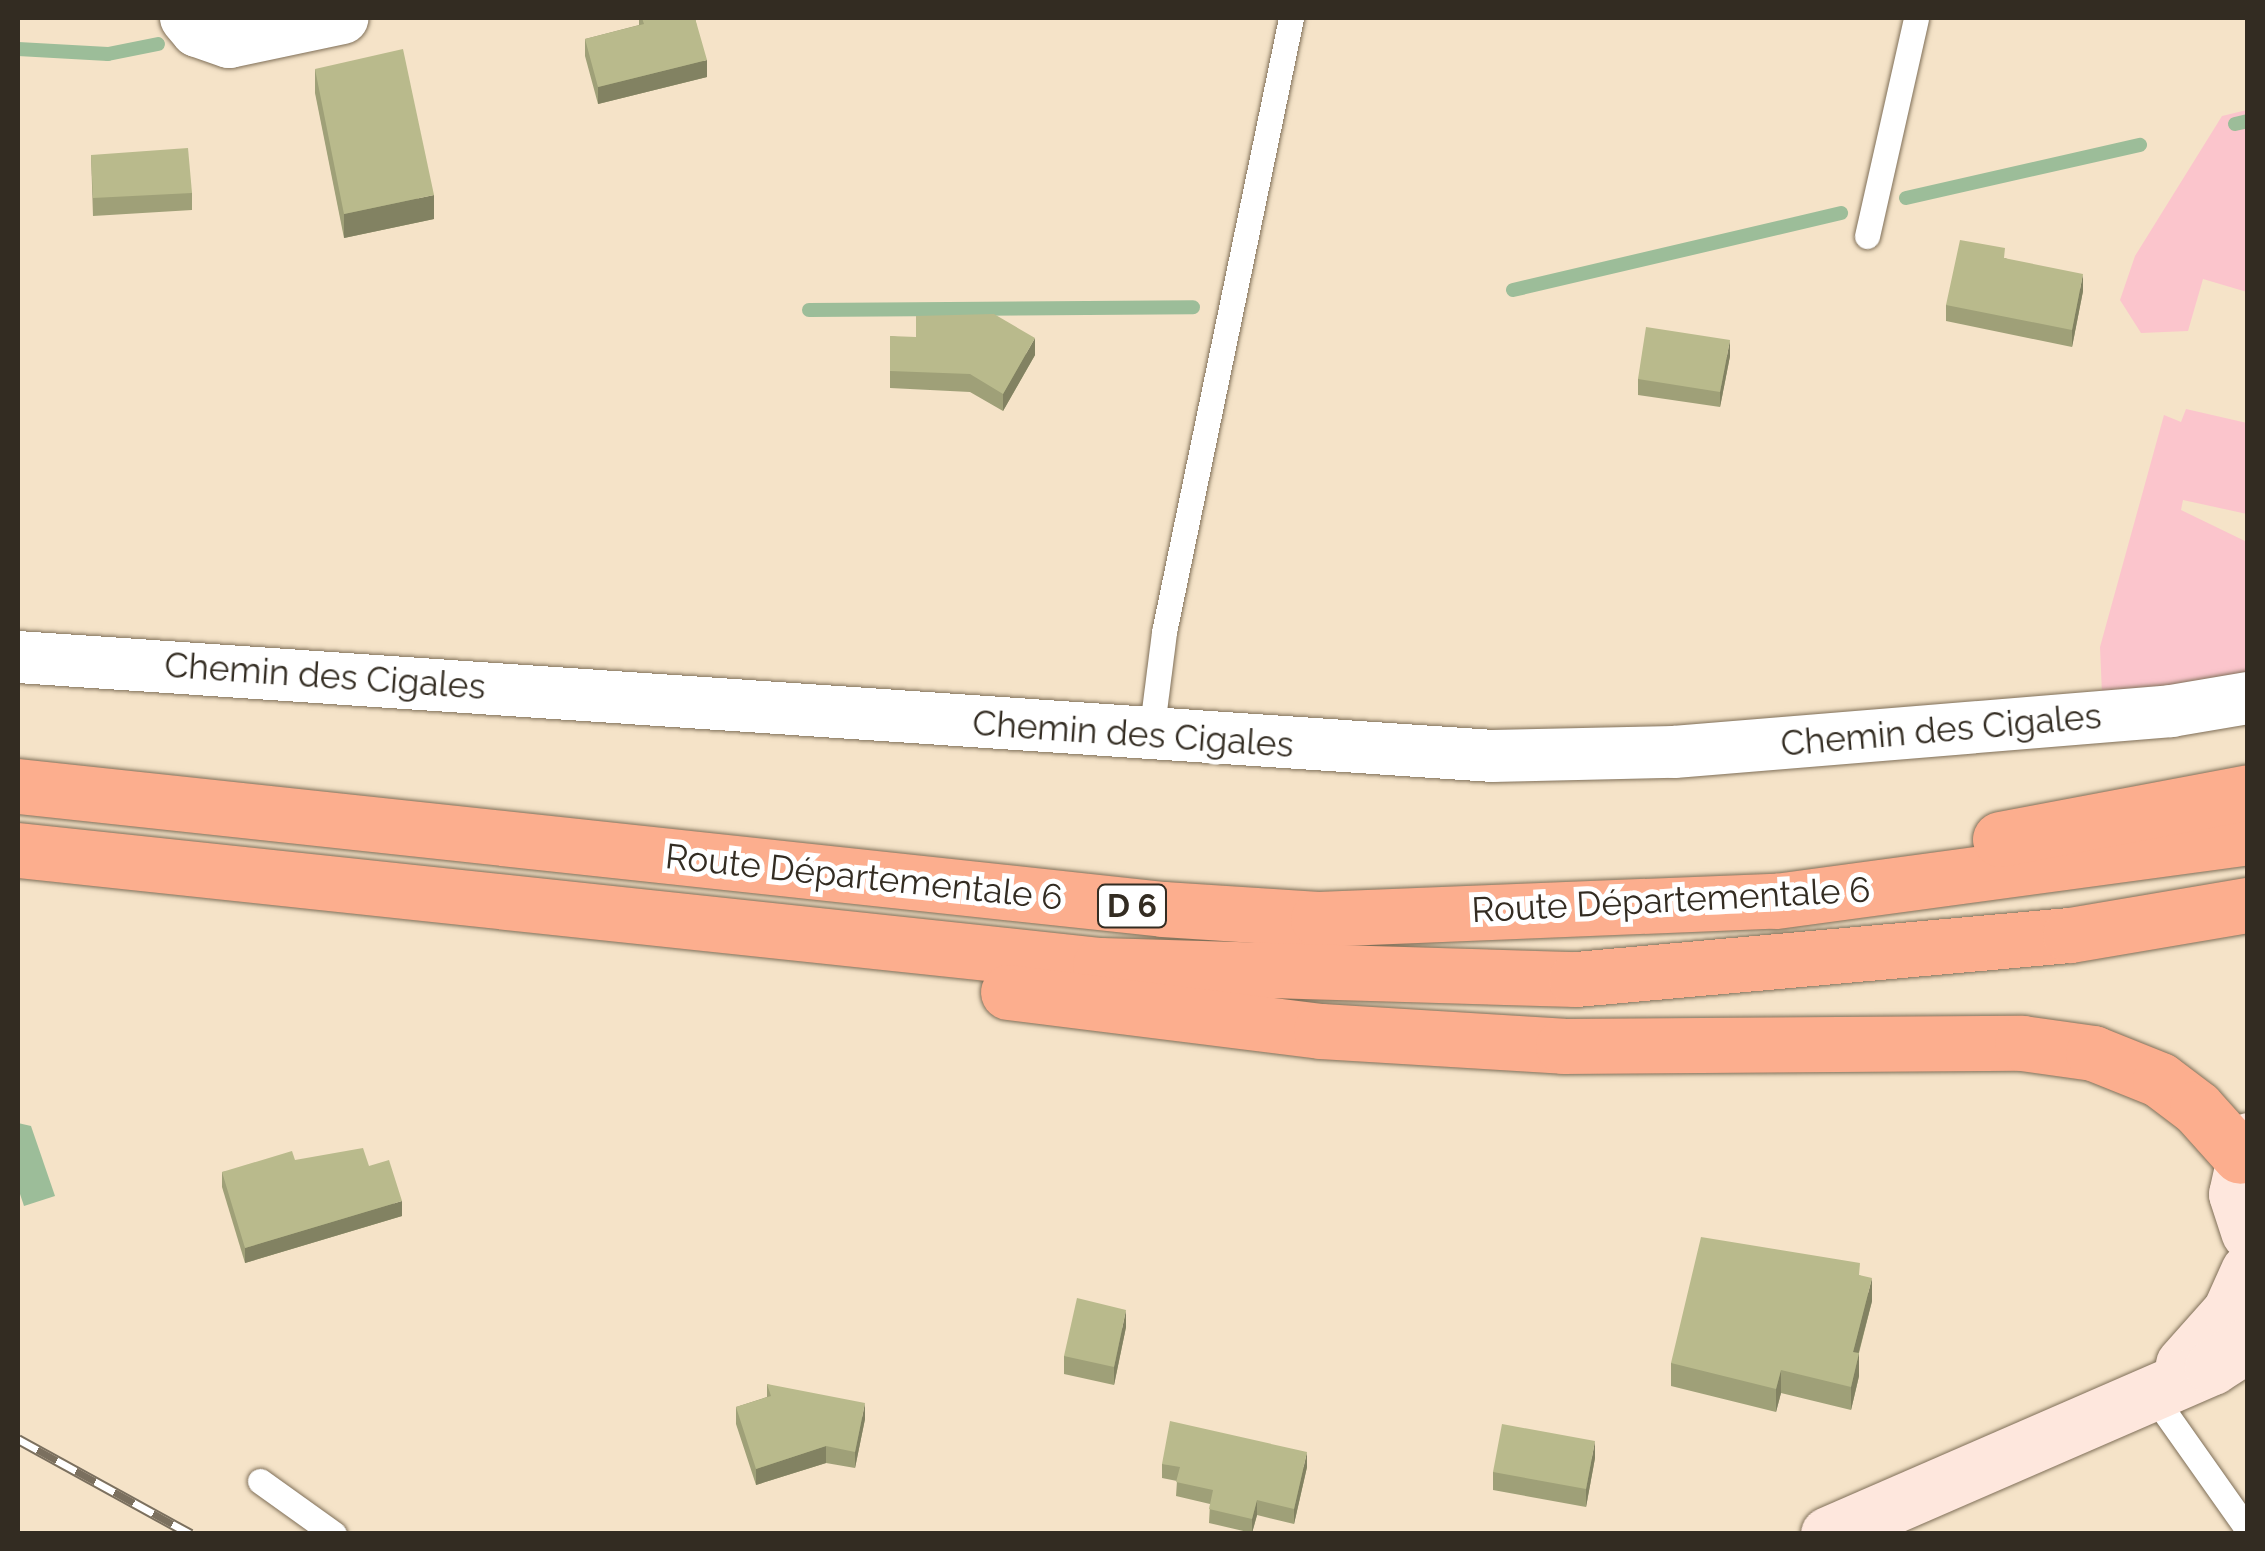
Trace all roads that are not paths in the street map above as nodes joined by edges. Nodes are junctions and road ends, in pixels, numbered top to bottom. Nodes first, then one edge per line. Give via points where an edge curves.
1 (186, 18) edge
2 (343, 18) edge
3 (1290, 18) edge
4 (1916, 18) edge
5 (1867, 236) dead end
6 (18, 658) edge
7 (2248, 698) edge
8 (1151, 734) junction
9 (18, 786) edge
10 (2248, 792) edge
11 (2248, 836) edge
12 (18, 850) edge
13 (2248, 904) edge
14 (571, 909) junction
15 (1318, 918) junction
16 (2244, 1148) edge
17 (2247, 1234) edge
18 (2248, 1271) edge
19 (2248, 1344) edge
20 (2152, 1394) junction
21 (260, 1481) dead end
22 (2248, 1530) edge
23 (334, 1534) edge
24 (1828, 1534) edge

1 - 2 street via 211,39 229,42
3 - 8 lane via 1164,632
4 - 5 lane
6 - 8 street, Chemin des Cigales
7 - 8 street, Chemin des Cigales via 2171,711 1674,752 1492,756
9 - 15 highway, Route Départementale 6 / D 6 via 1163,909
10 - 15 highway via 1956,847
11 - 15 highway, Route Départementale 6 / D 6 via 1776,901
12 - 14 highway, Route Départementale 6 / D 6
13 - 14 highway, Route Départementale 6 / D 6 via 2070,935 1576,979 1100,965
14 - 16 highway via 992,990 1322,1031 1563,1046 2022,1043 2076,1050 2160,1080
16 - 17 main road via 2236,1194
18 - 20 main road via 2230,1311
19 - 20 main road
20 - 22 lane
20 - 24 main road
21 - 23 lane

